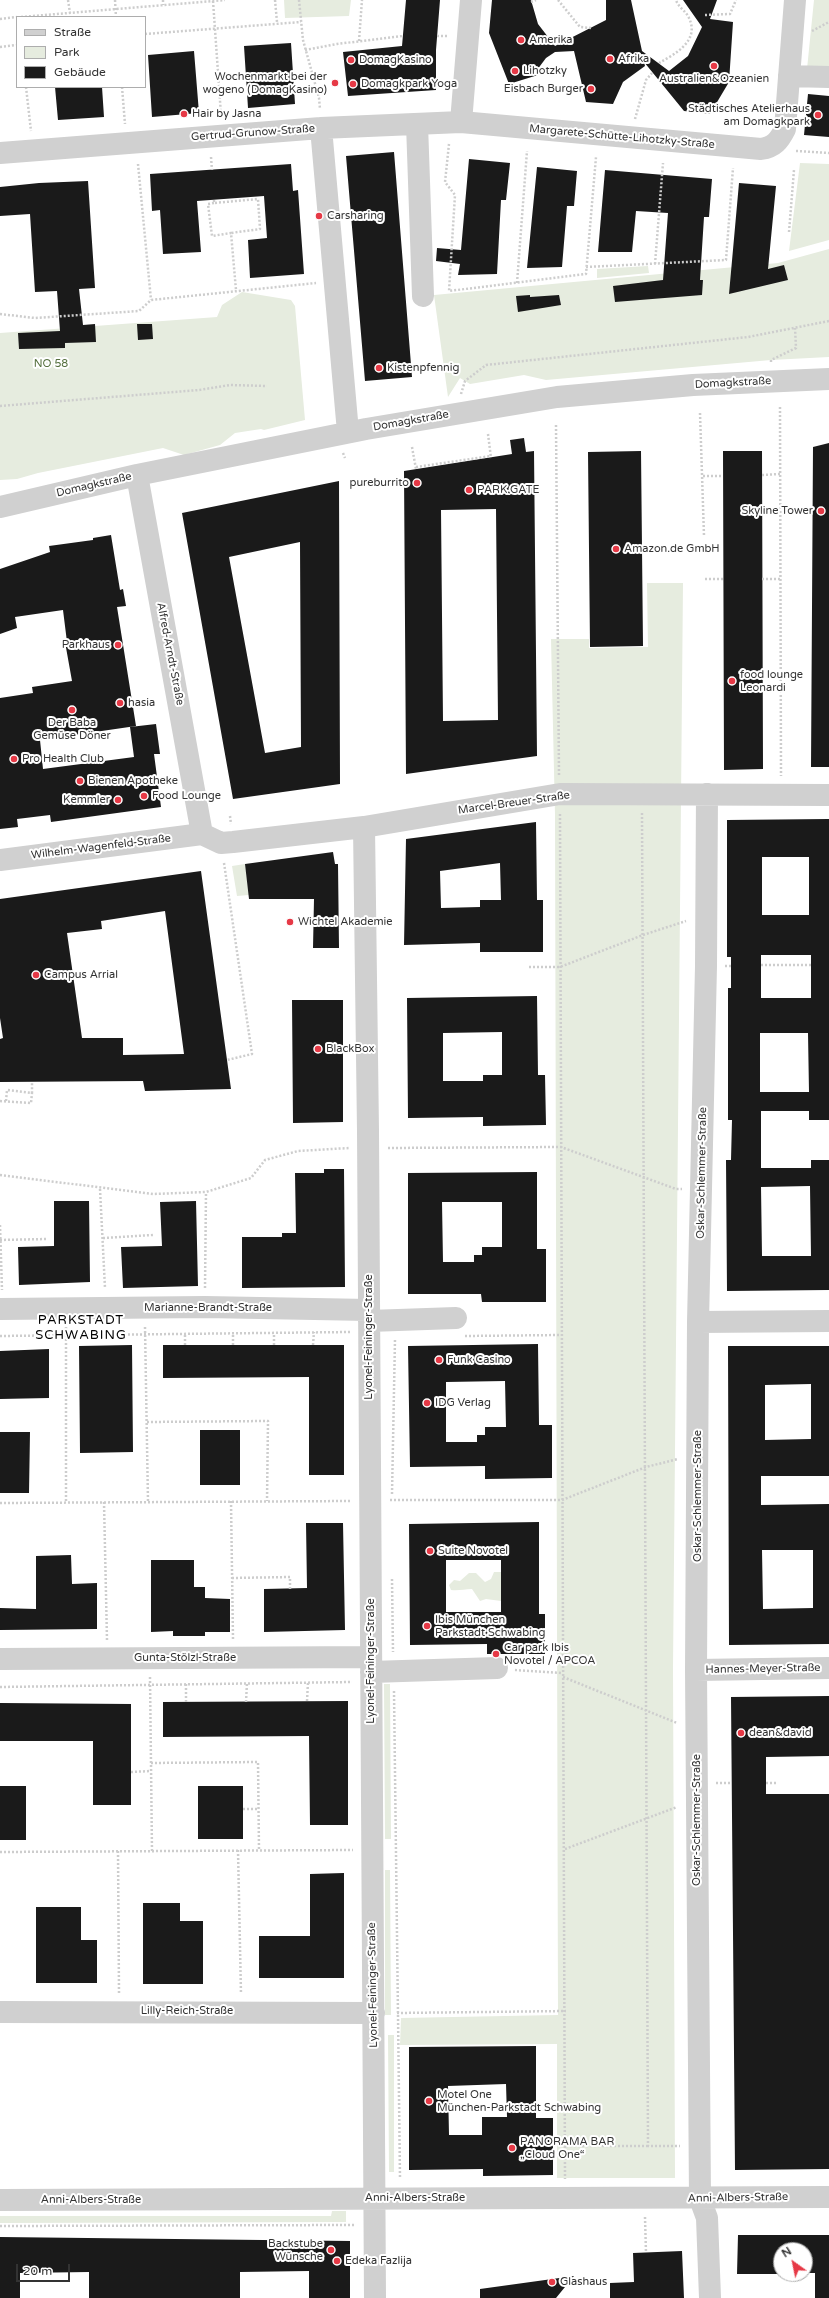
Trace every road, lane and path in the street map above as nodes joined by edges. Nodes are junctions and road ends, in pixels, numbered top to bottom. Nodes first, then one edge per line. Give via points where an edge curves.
1 (68, 0) edge
2 (115, 0) edge
3 (163, 0) edge
4 (213, 0) edge
5 (224, 0) edge
6 (275, 0) edge
7 (299, 0) edge
8 (362, 0) edge
9 (471, 0) edge
10 (536, 0) edge
11 (558, 0) edge
12 (676, 0) edge
13 (736, 0) edge
14 (795, 0) edge
15 (531, 2) dead end
16 (163, 5) junction
17 (116, 9) junction
18 (70, 13) junction
19 (705, 15) dead end
20 (33, 16) edge
21 (116, 16) edge
22 (16, 17) edge
23 (695, 17) dead end
24 (689, 18) junction
25 (0, 19) edge
26 (277, 22) junction
27 (301, 22) junction
28 (829, 22) edge
29 (215, 28) junction
30 (591, 28) dead end
31 (146, 34) edge
32 (807, 34) dead end
33 (403, 36) dead end
34 (359, 41) junction
35 (16, 45) edge
36 (0, 46) edge
37 (305, 50) junction
38 (659, 63) dead end
39 (652, 73) dead end
40 (789, 76) junction
41 (829, 77) edge
42 (26, 88) edge
43 (122, 88) edge
44 (320, 106) dead end
45 (222, 118) dead end
46 (461, 122) junction
47 (635, 122) dead end
48 (417, 124) junction
49 (321, 128) junction
50 (31, 131) dead end
51 (126, 143) junction
52 (448, 144) dead end
53 (527, 151) dead end
54 (796, 151) dead end
55 (0, 153) edge
56 (829, 153) edge
57 (596, 157) dead end
58 (663, 163) dead end
59 (138, 164) dead end
60 (733, 168) dead end
61 (794, 170) dead end
62 (789, 232) dead end
63 (231, 233) junction
64 (655, 264) junction
65 (586, 267) junction
66 (334, 281) junction
67 (517, 283) junction
68 (236, 290) junction
69 (423, 296) dead end
70 (151, 300) junction
71 (0, 314) edge
72 (829, 320) edge
73 (795, 328) junction
74 (771, 369) dead end
75 (829, 379) edge
76 (266, 386) dead end
77 (460, 395) dead end
78 (0, 406) edge
79 (780, 407) dead end
80 (700, 413) dead end
81 (556, 425) dead end
82 (348, 432) junction
83 (488, 434) dead end
84 (412, 447) dead end
85 (780, 474) junction
86 (137, 475) junction
87 (762, 475) dead end
88 (703, 476) junction
89 (723, 476) dead end
90 (0, 506) edge
91 (704, 536) dead end
92 (705, 579) dead end
93 (723, 579) dead end
94 (762, 579) dead end
95 (780, 579) junction
96 (560, 794) junction
97 (642, 794) junction
98 (707, 794) junction
99 (781, 795) junction
100 (829, 795) edge
101 (364, 827) junction
102 (212, 838) junction
103 (0, 860) edge
104 (706, 915) junction
105 (643, 935) junction
106 (761, 965) dead end
107 (811, 965) dead end
108 (529, 967) dead end
109 (560, 967) junction
110 (228, 1060) dead end
111 (32, 1082) dead end
112 (32, 1093) junction
113 (0, 1101) edge
114 (6, 1101) junction
115 (561, 1147) junction
116 (368, 1148) junction
117 (0, 1176) edge
118 (644, 1177) junction
119 (100, 1189) junction
120 (702, 1189) junction
121 (206, 1192) junction
122 (0, 1225) edge
123 (153, 1236) dead end
124 (103, 1238) junction
125 (0, 1240) edge
126 (48, 1240) dead end
127 (145, 1307) junction
128 (205, 1307) junction
129 (66, 1308) junction
130 (106, 1308) junction
131 (1, 1309) edge
132 (369, 1321) junction
133 (829, 1321) edge
134 (698, 1322) junction
135 (457, 1327) joint
136 (314, 1332) junction
137 (274, 1333) junction
138 (185, 1334) junction
139 (233, 1334) junction
140 (145, 1335) junction
141 (0, 1336) edge
142 (66, 1336) junction
143 (395, 1336) dead end
144 (561, 1336) junction
145 (233, 1345) dead end
146 (274, 1345) dead end
147 (313, 1345) dead end
148 (185, 1346) dead end
149 (147, 1422) junction
150 (698, 1459) junction
151 (646, 1467) junction
152 (392, 1500) junction
153 (562, 1500) junction
154 (231, 1501) junction
155 (267, 1501) junction
156 (370, 1501) junction
157 (104, 1502) junction
158 (148, 1502) junction
159 (0, 1503) edge
160 (66, 1503) junction
161 (392, 1508) dead end
162 (232, 1578) junction
163 (392, 1578) dead end
164 (290, 1589) dead end
165 (108, 1658) junction
166 (150, 1658) junction
167 (234, 1658) junction
168 (0, 1659) edge
169 (497, 1668) joint
170 (829, 1668) edge
171 (371, 1670) junction
172 (393, 1670) junction
173 (696, 1670) junction
174 (562, 1673) junction
175 (563, 1677) junction
176 (308, 1682) junction
177 (246, 1683) junction
178 (186, 1684) junction
179 (150, 1685) junction
180 (0, 1686) edge
181 (307, 1701) dead end
182 (186, 1702) dead end
183 (246, 1702) dead end
184 (646, 1711) junction
185 (696, 1725) junction
186 (151, 1763) junction
187 (151, 1771) junction
188 (131, 1772) dead end
189 (766, 1783) dead end
190 (776, 1783) dead end
191 (697, 1807) junction
192 (243, 1809) dead end
193 (258, 1809) junction
194 (648, 1818) junction
195 (565, 1849) junction
196 (238, 1850) junction
197 (259, 1850) junction
198 (371, 1850) junction
199 (118, 1851) junction
200 (152, 1851) junction
201 (0, 1852) edge
202 (241, 2011) junction
203 (566, 2011) junction
204 (0, 2012) edge
205 (119, 2012) junction
206 (374, 2013) junction
207 (397, 2013) junction
208 (566, 2146) junction
209 (648, 2146) junction
210 (682, 2153) dead end
211 (829, 2196) edge
212 (565, 2197) junction
213 (645, 2197) junction
214 (374, 2198) junction
215 (400, 2198) junction
216 (700, 2199) junction
217 (0, 2200) edge
218 (0, 2226) edge
219 (374, 2226) junction
220 (646, 2253) dead end
221 (374, 2298) edge
222 (710, 2298) edge

1 - 18 path
2 - 17 path
3 - 16 path
4 - 5 path
4 - 16 path
4 - 29 path
6 - 26 path
7 - 27 path
8 - 34 path
9 - 46 street
10 - 15 path
11 - 30 path via 580,27
12 - 24 path
13 - 19 path via 730,14
14 - 40 street, Margarete-Schütte-Lihotzky-Straße
16 - 17 path
17 - 18 path
17 - 21 path
18 - 20 path
22 - 25 path
23 - 24 path
24 - 38 path via 692,31 687,43 681,50
26 - 27 path
26 - 29 path
27 - 37 path
28 - 32 path
29 - 31 path
29 - 45 path
33 - 34 path
34 - 37 path
35 - 36 path
37 - 44 path
39 - 47 path via 646,80
40 - 41 street
40 - 46 street, Margarete-Schütte-Lihotzky-Straße via 785,129 779,141 764,149
42 - 50 path
43 - 51 path
46 - 48 street, Margarete-Schütte-Lihotzky-Straße
48 - 49 street, Margarete-Schütte-Lihotzky-Straße
48 - 69 street
49 - 51 street, Gertrud-Grunow-Straße
49 - 66 street, Gertrud-Grunow-Straße
51 - 55 street, Gertrud-Grunow-Straße
52 - 67 path via 445,182 455,195 449,291
53 - 67 path
54 - 56 path
57 - 65 path
58 - 64 path
59 - 70 path
60 - 64 path via 726,260
61 - 62 path
63 - 63 path via 212,236 208,204 258,199 260,229
63 - 68 path
64 - 65 path
65 - 67 path via 586,274
66 - 68 path
66 - 82 street, Gertrud-Grunow-Straße
68 - 70 path
70 - 71 path via 139,311 35,318
72 - 73 path
73 - 74 path via 796,348 771,360
73 - 77 path via 748,337 486,365 465,381
75 - 82 street, Domagkstraße via 701,384 585,394
76 - 78 path via 230,385 198,390
79 - 85 path
80 - 88 path
81 - 96 path
82 - 86 street, Domagkstraße
83 - 84 path via 491,457 416,468
85 - 87 path
85 - 95 path
86 - 90 street, Domagkstraße
86 - 102 street, Alfred-Arndt-Straße
88 - 89 path
88 - 91 path
92 - 93 path
94 - 95 path
95 - 99 path
96 - 97 street, Marcel-Breuer-Straße
96 - 101 street, Marcel-Breuer-Straße
96 - 109 path
97 - 98 street, Marcel-Breuer-Straße
97 - 105 path
98 - 99 street, Marcel-Breuer-Straße
98 - 104 street, Oskar-Schlemmer-Straße
99 - 100 street, Marcel-Breuer-Straße
101 - 102 street, Marcel-Breuer-Straße
101 - 116 street, Lyonel-Feininger-Straße
102 - 103 street, Wilhelm-Wagenfeld-Straße
102 - 110 path via 252,1054
104 - 105 path
104 - 120 street, Oskar-Schlemmer-Straße
105 - 109 path
105 - 118 path
106 - 107 path
108 - 109 path
109 - 115 path
111 - 112 path
112 - 114 path via 31,1103
112 - 114 path via 7,1090
113 - 114 path
115 - 116 path
115 - 118 path
115 - 144 path
116 - 121 path via 298,1151 265,1160 251,1178
116 - 132 street, Lyonel-Feininger-Straße
117 - 119 path
118 - 120 path via 676,1189
118 - 151 path
119 - 121 path via 153,1194
119 - 124 path
120 - 134 street, Oskar-Schlemmer-Straße
121 - 128 path
122 - 125 path
123 - 124 path
124 - 130 path
125 - 126 path
125 - 131 path
127 - 128 street, Marianne-Brandt-Straße
127 - 130 street, Marianne-Brandt-Straße
127 - 140 path
128 - 132 street, Marianne-Brandt-Straße
129 - 130 street, Marianne-Brandt-Straße
129 - 131 street, Marianne-Brandt-Straße
129 - 142 path
132 - 135 street, Marianne-Brandt-Straße
132 - 136 path
132 - 156 street, Lyonel-Feininger-Straße
133 - 134 street
134 - 150 street, Oskar-Schlemmer-Straße
135 - 144 path
136 - 137 path
136 - 147 path
137 - 139 path
137 - 146 path
138 - 139 path
138 - 140 path
138 - 148 path
139 - 145 path
140 - 142 path
140 - 149 path
141 - 142 path
142 - 160 path
143 - 152 path
144 - 153 path
149 - 155 path via 268,1421
149 - 158 path
150 - 151 path via 674,1459
150 - 173 street, Oskar-Schlemmer-Straße
151 - 153 path
151 - 184 path
152 - 153 path
152 - 156 path
152 - 161 path
153 - 174 path
154 - 155 path
154 - 158 path
154 - 162 path
155 - 156 path
156 - 171 street, Lyonel-Feininger-Straße
157 - 158 path
157 - 160 path
157 - 165 path
159 - 160 path
162 - 164 path via 290,1577
162 - 167 path
163 - 172 path
165 - 166 street, Gunta-Stölzl-Straße
165 - 168 street, Gunta-Stölzl-Straße
166 - 167 street, Gunta-Stölzl-Straße
166 - 179 path
167 - 171 street, Gunta-Stölzl-Straße
169 - 172 street, Gunta-Stölzl-Straße
169 - 174 path
170 - 173 street, Hannes-Meyer-Straße
171 - 172 street, Gunta-Stölzl-Straße
171 - 176 path
171 - 198 street, Lyonel-Feininger-Straße
172 - 207 path
173 - 185 street, Oskar-Schlemmer-Straße
174 - 175 path
175 - 184 path
175 - 195 path
176 - 177 path
176 - 181 path
177 - 178 path
177 - 183 path
178 - 179 path
178 - 182 path
179 - 180 path
179 - 186 path
184 - 185 path via 678,1724
184 - 194 path
185 - 191 street, Oskar-Schlemmer-Straße
186 - 187 path
186 - 193 path via 258,1762
187 - 188 path
187 - 200 path
189 - 190 path
191 - 194 path via 680,1806
191 - 216 street, Oskar-Schlemmer-Straße
192 - 193 path
193 - 197 path
194 - 195 path
194 - 209 path
195 - 203 path
196 - 197 path
196 - 200 path
196 - 202 path
197 - 198 path
198 - 206 street, Lyonel-Feininger-Straße
199 - 200 path
199 - 201 path
199 - 205 path
202 - 205 street, Lilly-Reich-Straße
202 - 206 street, Lilly-Reich-Straße
203 - 207 path
203 - 208 path
204 - 205 street, Lilly-Reich-Straße
206 - 214 street, Lyonel-Feininger-Straße
207 - 215 path
208 - 209 path
208 - 212 path
209 - 210 path via 682,2146
211 - 216 street, Anni-Albers-Straße
212 - 213 street, Anni-Albers-Straße
212 - 215 street, Anni-Albers-Straße
213 - 216 street, Anni-Albers-Straße
213 - 220 path
214 - 215 street, Anni-Albers-Straße
214 - 217 street, Anni-Albers-Straße
214 - 219 street, Lyonel-Feininger-Straße
216 - 222 street, Oskar-Schlemmer-Straße via 707,2218
218 - 219 path
219 - 221 street, Lyonel-Feininger-Straße

